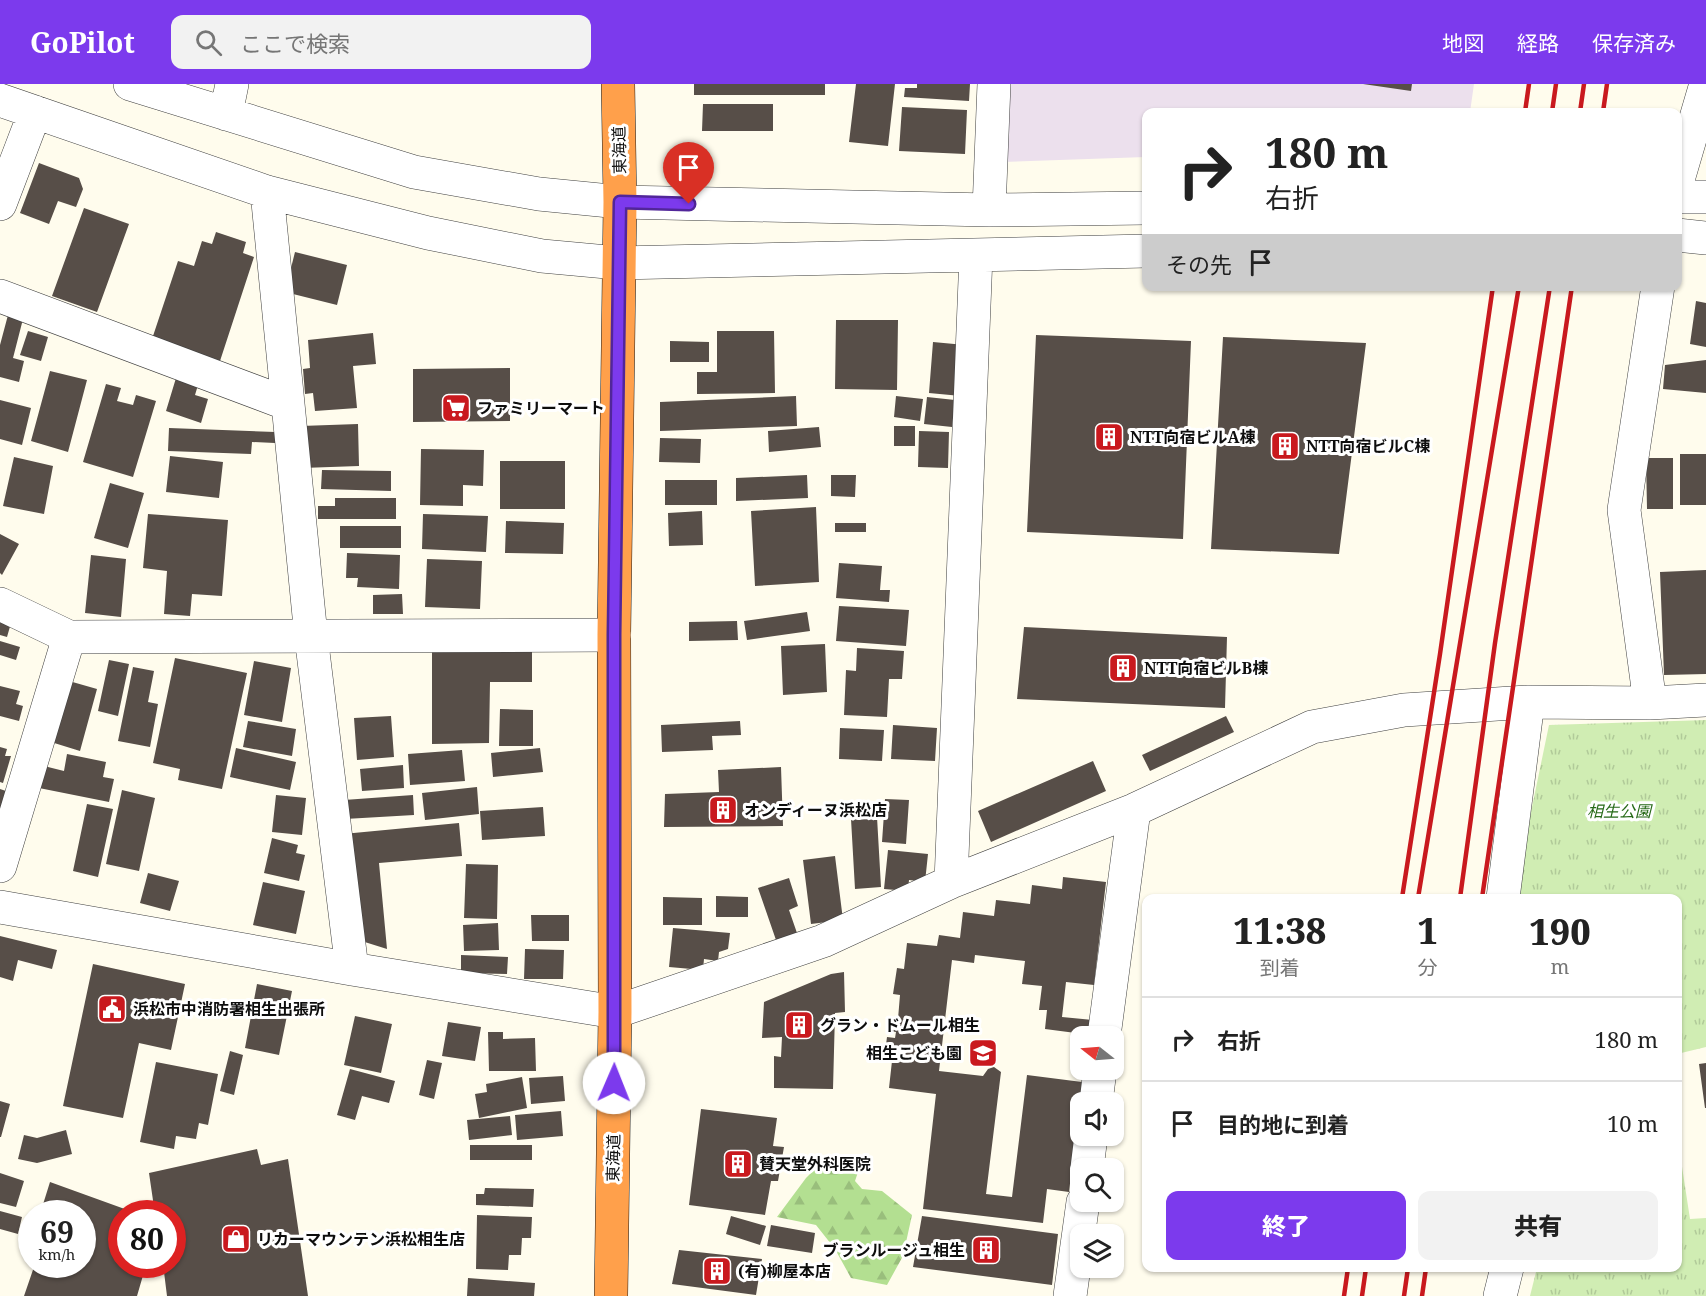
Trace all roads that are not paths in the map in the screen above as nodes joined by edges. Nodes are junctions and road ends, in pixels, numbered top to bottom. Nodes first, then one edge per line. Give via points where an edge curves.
1 (129, 84) edge
2 (618, 84) edge
3 (994, 84) edge
4 (1706, 84) edge
5 (229, 99) edge
6 (0, 100) edge
7 (34, 112) junction
8 (1682, 166) edge
9 (267, 192) junction
10 (1682, 197) edge
11 (1706, 197) edge
12 (620, 202) junction
13 (0, 204) edge
14 (1142, 208) edge
15 (989, 210) junction
16 (1682, 236) edge
17 (1706, 238) edge
18 (1142, 251) edge
19 (976, 255) junction
20 (618, 263) junction
21 (1657, 291) edge
22 (0, 296) edge
23 (288, 404) junction
24 (0, 603) edge
25 (614, 635) junction
26 (311, 636) junction
27 (69, 637) junction
28 (1706, 700) edge
29 (1528, 702) junction
30 (1650, 703) junction
31 (1134, 810) junction
32 (0, 866) edge
33 (951, 882) junction
34 (1504, 894) edge
35 (0, 908) edge
36 (352, 969) junction
37 (615, 1012) junction
38 (1105, 1026) edge
39 (1082, 1212) edge
40 (1507, 1272) edge
41 (611, 1296) edge
42 (1071, 1296) edge
43 (1500, 1296) edge

1 - 5 street
2 - 12 highway, 東海道
3 - 15 street
4 - 8 street
5 - 12 street via 414,172 539,194
6 - 7 street
7 - 9 street
7 - 13 street
9 - 20 street via 428,233 531,254
9 - 23 street
10 - 11 street
12 - 15 street
12 - 20 highway, 東海道
14 - 15 street
16 - 17 street
18 - 19 street
19 - 20 street
19 - 33 street
20 - 25 highway, 東海道
21 - 30 street via 1624,510
22 - 23 street
23 - 26 street
24 - 27 street
25 - 26 street
25 - 37 highway, 東海道
26 - 27 street
26 - 36 street
27 - 32 street
28 - 30 street
29 - 30 street
29 - 31 street via 1404,710 1312,727
29 - 34 street
31 - 33 street
31 - 38 street
33 - 37 street via 823,942
35 - 36 street
36 - 37 street
37 - 41 highway, 東海道
39 - 42 street
40 - 43 street

